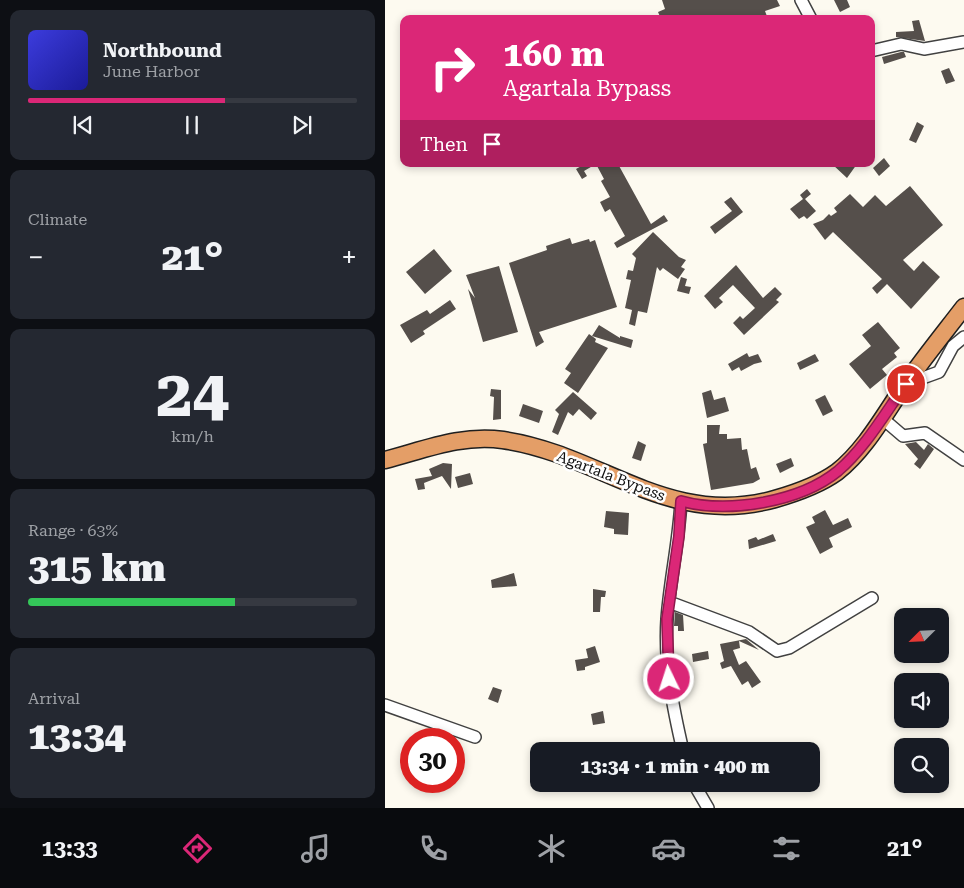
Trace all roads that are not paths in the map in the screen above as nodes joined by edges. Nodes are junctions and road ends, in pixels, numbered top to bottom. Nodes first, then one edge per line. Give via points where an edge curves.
1 (801, 0) edge
2 (809, 15) edge
3 (964, 42) edge
4 (875, 50) edge
5 (964, 308) edge
6 (964, 337) edge
7 (906, 384) junction
8 (882, 418) junction
9 (385, 460) edge
10 (964, 460) edge
11 (681, 501) junction
12 (872, 598) dead end
13 (669, 602) junction
14 (385, 705) edge
15 (475, 737) dead end
16 (681, 742) edge
17 (699, 792) edge
18 (708, 808) edge

1 - 2 street
3 - 4 street via 924,49 901,44
5 - 7 highway, Agartala Bypass
6 - 7 street via 953,346 939,372
7 - 8 highway, Agartala Bypass
8 - 10 street via 903,436 925,433
8 - 11 highway, Agartala Bypass via 849,460 810,487 741,506 722,507
9 - 11 highway, Agartala Bypass via 449,442 483,438 502,440 536,447
11 - 13 street
12 - 13 street via 796,644 777,651 749,632
13 - 16 street via 669,679
14 - 15 street
17 - 18 street

